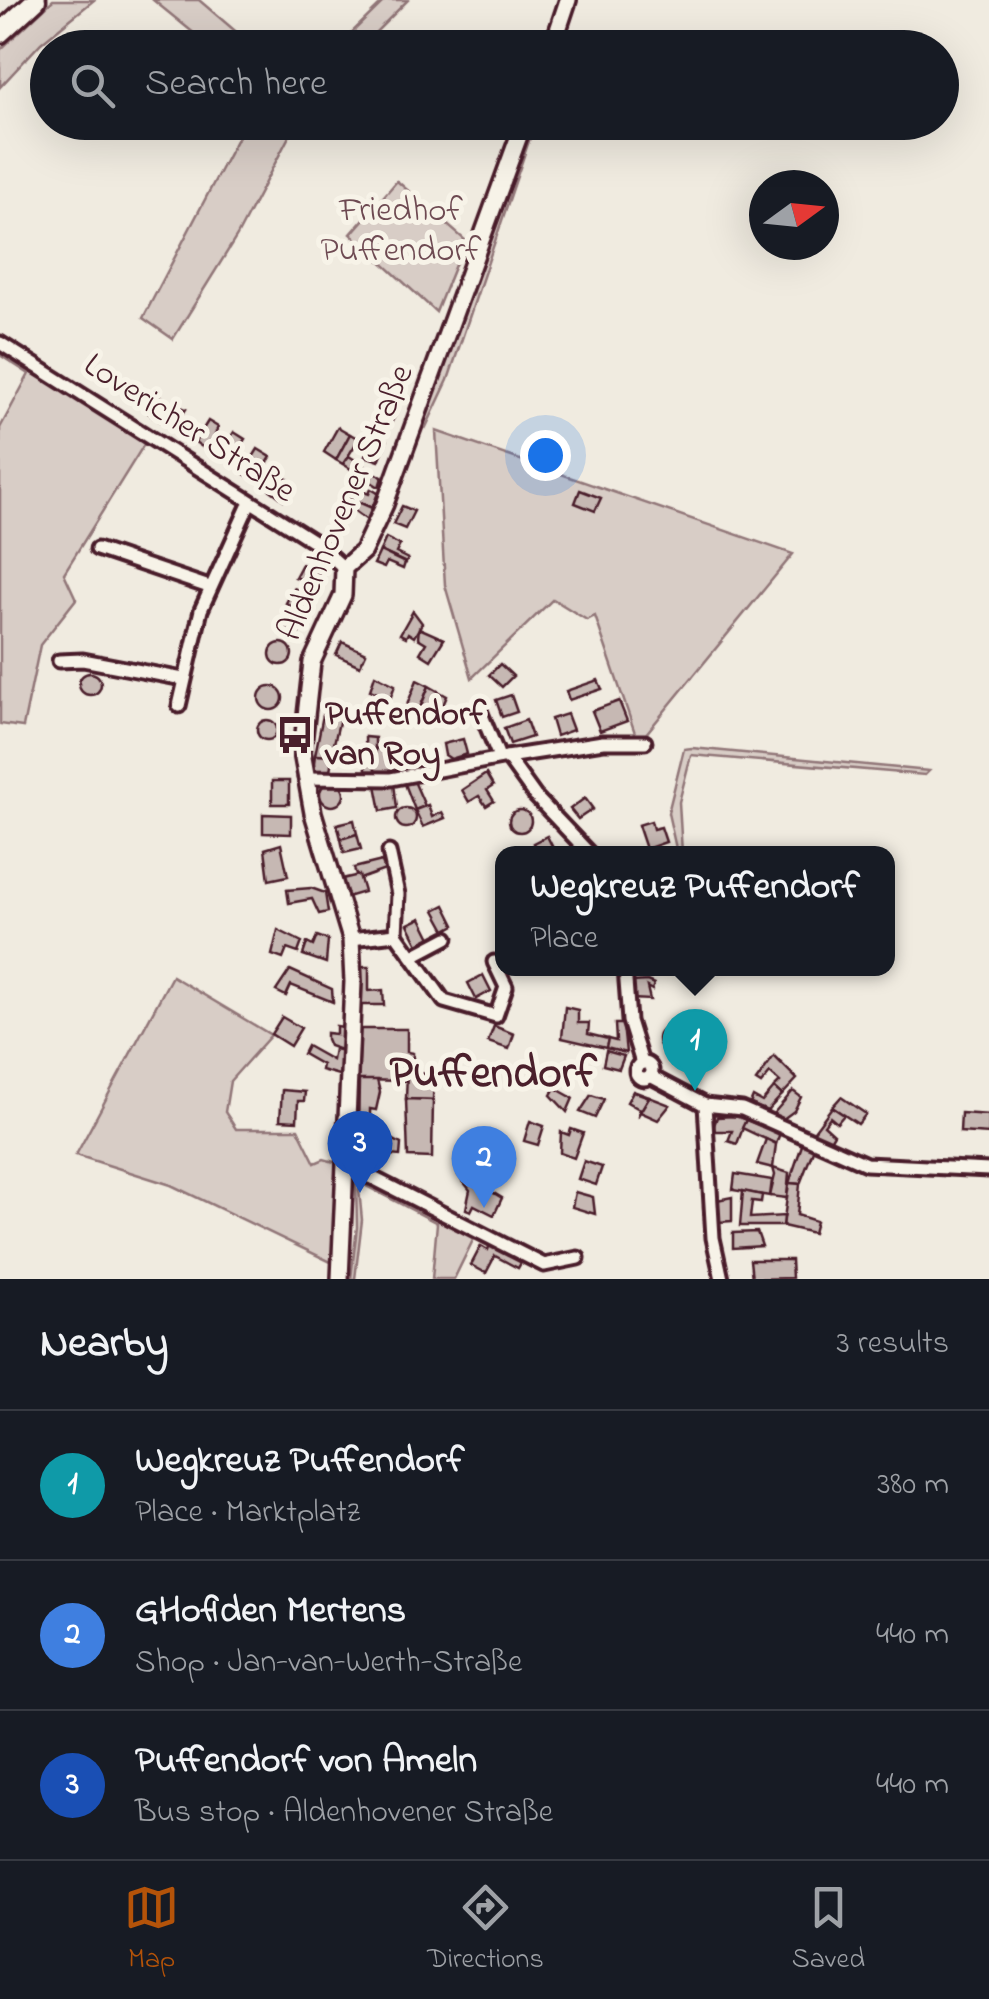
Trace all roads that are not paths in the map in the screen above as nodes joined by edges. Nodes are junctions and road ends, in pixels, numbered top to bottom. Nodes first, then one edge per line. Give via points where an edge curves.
1 (36, 0) edge
2 (568, 0) edge
3 (558, 30) edge
4 (0, 32) edge
5 (517, 140) edge
6 (0, 342) edge
7 (250, 502) junction
8 (97, 549) dead end
9 (344, 568) junction
10 (209, 587) junction
11 (60, 661) dead end
12 (183, 679) junction
13 (179, 706) dead end
14 (479, 708) dead end
15 (645, 742) dead end
16 (503, 758) junction
17 (305, 778) junction
18 (582, 846) edge
19 (389, 852) dead end
20 (396, 934) junction
21 (351, 938) junction
22 (447, 938) dead end
23 (413, 956) junction
24 (501, 976) edge
25 (626, 976) edge
26 (705, 1105) junction
27 (348, 1170) junction
28 (989, 1170) edge
29 (578, 1258) dead end
30 (340, 1279) edge
31 (722, 1279) edge

1 - 4 main road
2 - 3 street
5 - 9 street, Aldenhovener Straße via 385,504 362,551
6 - 7 street, Lovericher Straße
7 - 9 street, Lovericher Straße
7 - 10 street
8 - 10 street
9 - 17 street, Aldenhovener Straße via 343,596 312,662
10 - 12 street
11 - 12 street
12 - 13 street
14 - 16 street
15 - 16 street
16 - 17 street via 391,779
16 - 18 street
17 - 21 street, Aldenhovener Straße
19 - 20 street via 398,894
20 - 21 street
20 - 23 street
21 - 27 street, Aldenhovener Straße
22 - 23 street
23 - 24 street via 444,1001 496,1016 506,986
25 - 26 street via 642,1063 636,1073
26 - 28 street via 742,1109 866,1164
26 - 31 street
27 - 29 street via 544,1265
27 - 30 street, Aldenhovener Straße

